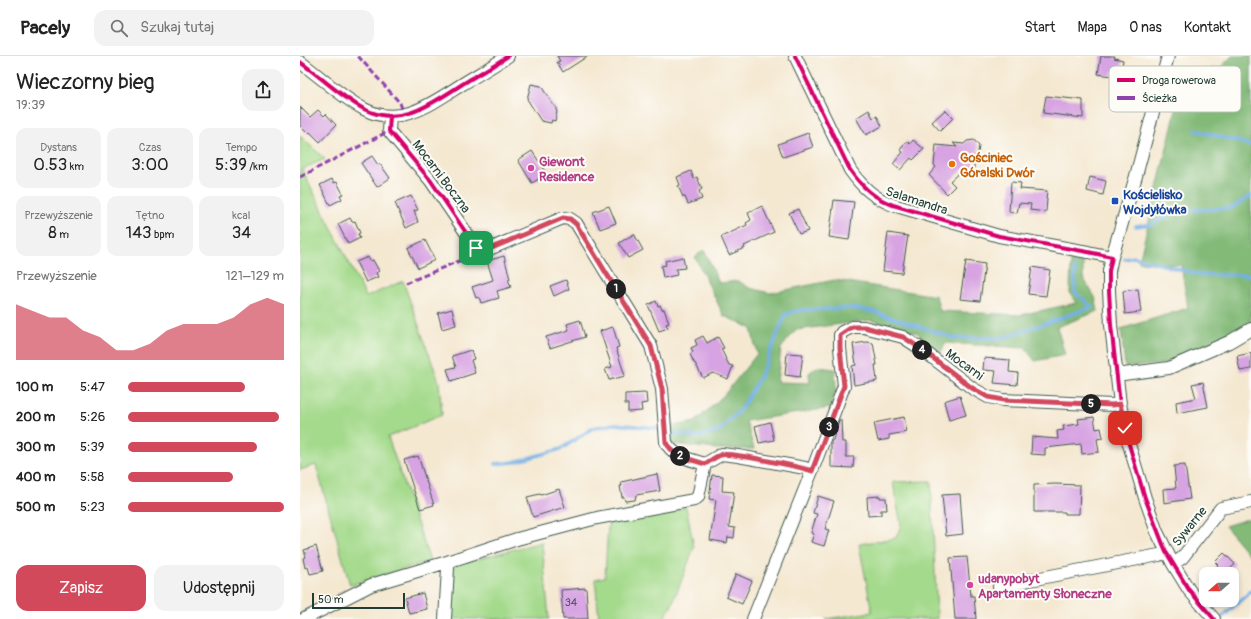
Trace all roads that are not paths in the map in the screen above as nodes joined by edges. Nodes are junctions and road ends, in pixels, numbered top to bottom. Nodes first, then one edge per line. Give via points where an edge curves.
1 (508, 56) edge
2 (795, 56) edge
3 (1168, 56) edge
4 (300, 62) edge
5 (1165, 66) edge
6 (1153, 112) edge
7 (390, 116) junction
8 (1112, 257) junction
9 (1251, 329) edge
10 (1116, 375) junction
11 (1120, 404) junction
12 (705, 464) junction
13 (812, 471) junction
14 (1251, 502) edge
15 (1166, 552) junction
16 (447, 562) junction
17 (1172, 564) junction
18 (999, 587) dead end
19 (304, 619) edge
20 (445, 619) edge
21 (753, 619) edge
22 (1214, 619) edge

1 - 7 street via 423,108
2 - 8 street, Salamandra via 850,170 867,190 878,198 893,205 999,236
3 - 5 street
4 - 7 street via 358,106
6 - 8 street
7 - 12 street, Mocarni Boczna via 389,131 431,182 472,244 478,249 487,250 563,218 570,219 576,224 651,346 662,389 666,442 669,450
8 - 10 street via 1109,291
9 - 10 street via 1229,342 1169,368
10 - 11 street
11 - 13 street, Mocarni via 1003,400 988,397 903,337 864,327 852,327 840,335 844,386
11 - 15 street via 1145,498
12 - 13 street via 722,454
12 - 16 street via 698,497 694,500 597,518 517,539
13 - 21 street, Mocarni
14 - 17 street, Sywarne via 1221,508 1182,558
15 - 17 street
15 - 18 street
16 - 19 street via 371,585
16 - 20 street
17 - 22 street via 1189,590

